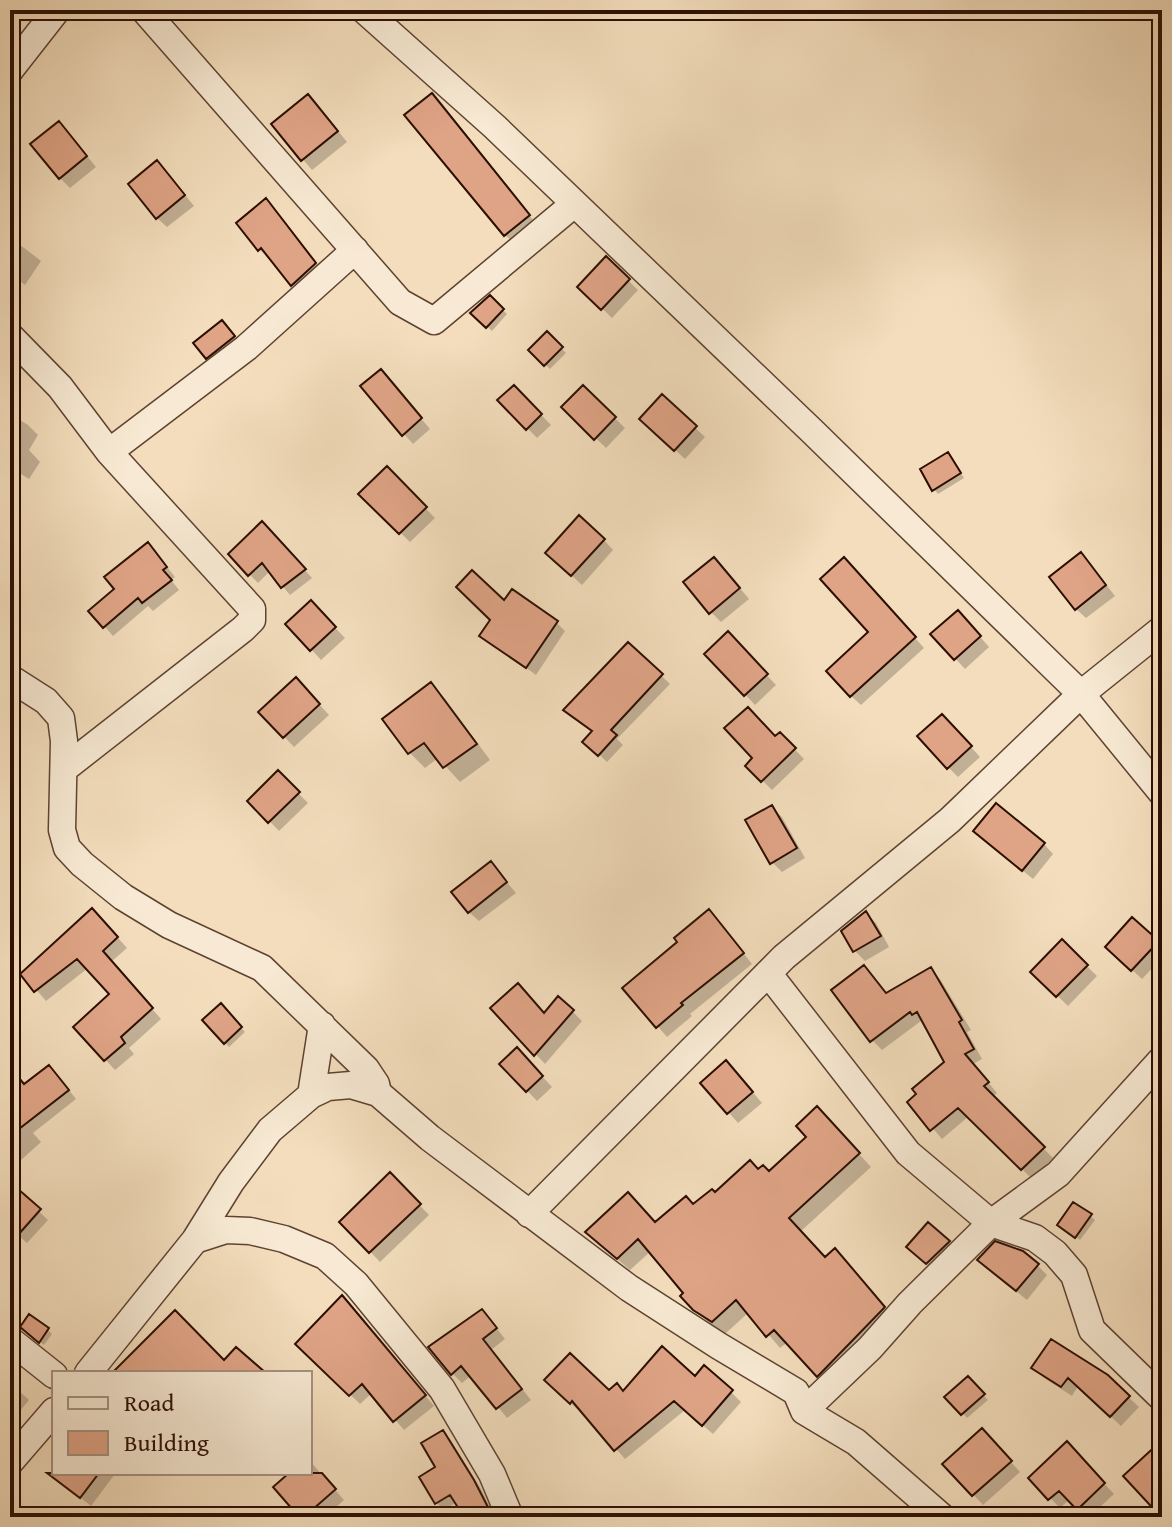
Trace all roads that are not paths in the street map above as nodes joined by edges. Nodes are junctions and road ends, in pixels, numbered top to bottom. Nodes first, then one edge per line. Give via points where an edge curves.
1 (57, 10) edge
2 (144, 10) edge
3 (364, 10) edge
4 (10, 70) edge
5 (574, 204) junction
6 (355, 250) junction
7 (10, 336) edge
8 (109, 452) junction
9 (1162, 629) edge
10 (10, 678) edge
11 (1081, 694) junction
12 (64, 769) junction
13 (1162, 793) edge
14 (768, 973) junction
15 (322, 1025) junction
16 (1162, 1059) edge
17 (378, 1093) junction
18 (311, 1095) junction
19 (529, 1214) junction
20 (991, 1223) junction
21 (195, 1240) junction
22 (10, 1340) edge
23 (90, 1371) edge
24 (52, 1373) edge
25 (1162, 1398) edge
26 (804, 1411) junction
27 (52, 1413) edge
28 (10, 1462) edge
29 (510, 1517) edge
30 (942, 1517) edge

1 - 4 street
2 - 6 street
3 - 5 street
5 - 6 street via 434,321 400,302
5 - 11 street
6 - 8 street via 246,348
7 - 8 street via 60,387
8 - 12 street via 252,609 252,620
9 - 11 street
10 - 12 street via 46,701 61,718
11 - 13 street
11 - 14 street via 960,812
12 - 15 street via 62,830 67,848 82,864 169,925 262,968
14 - 19 street
14 - 20 street via 908,1153
15 - 17 street via 366,1069
15 - 18 street
16 - 20 street via 1058,1174
17 - 18 street via 351,1085
17 - 19 street
18 - 21 street via 270,1130
19 - 26 street via 629,1288 796,1392
20 - 25 street via 1035,1238 1055,1253 1074,1275 1092,1330
20 - 26 street
21 - 23 street
21 - 29 street via 226,1230 250,1231 325,1256 356,1284 442,1389 492,1474
22 - 24 street
26 - 30 street via 856,1442
27 - 28 street

